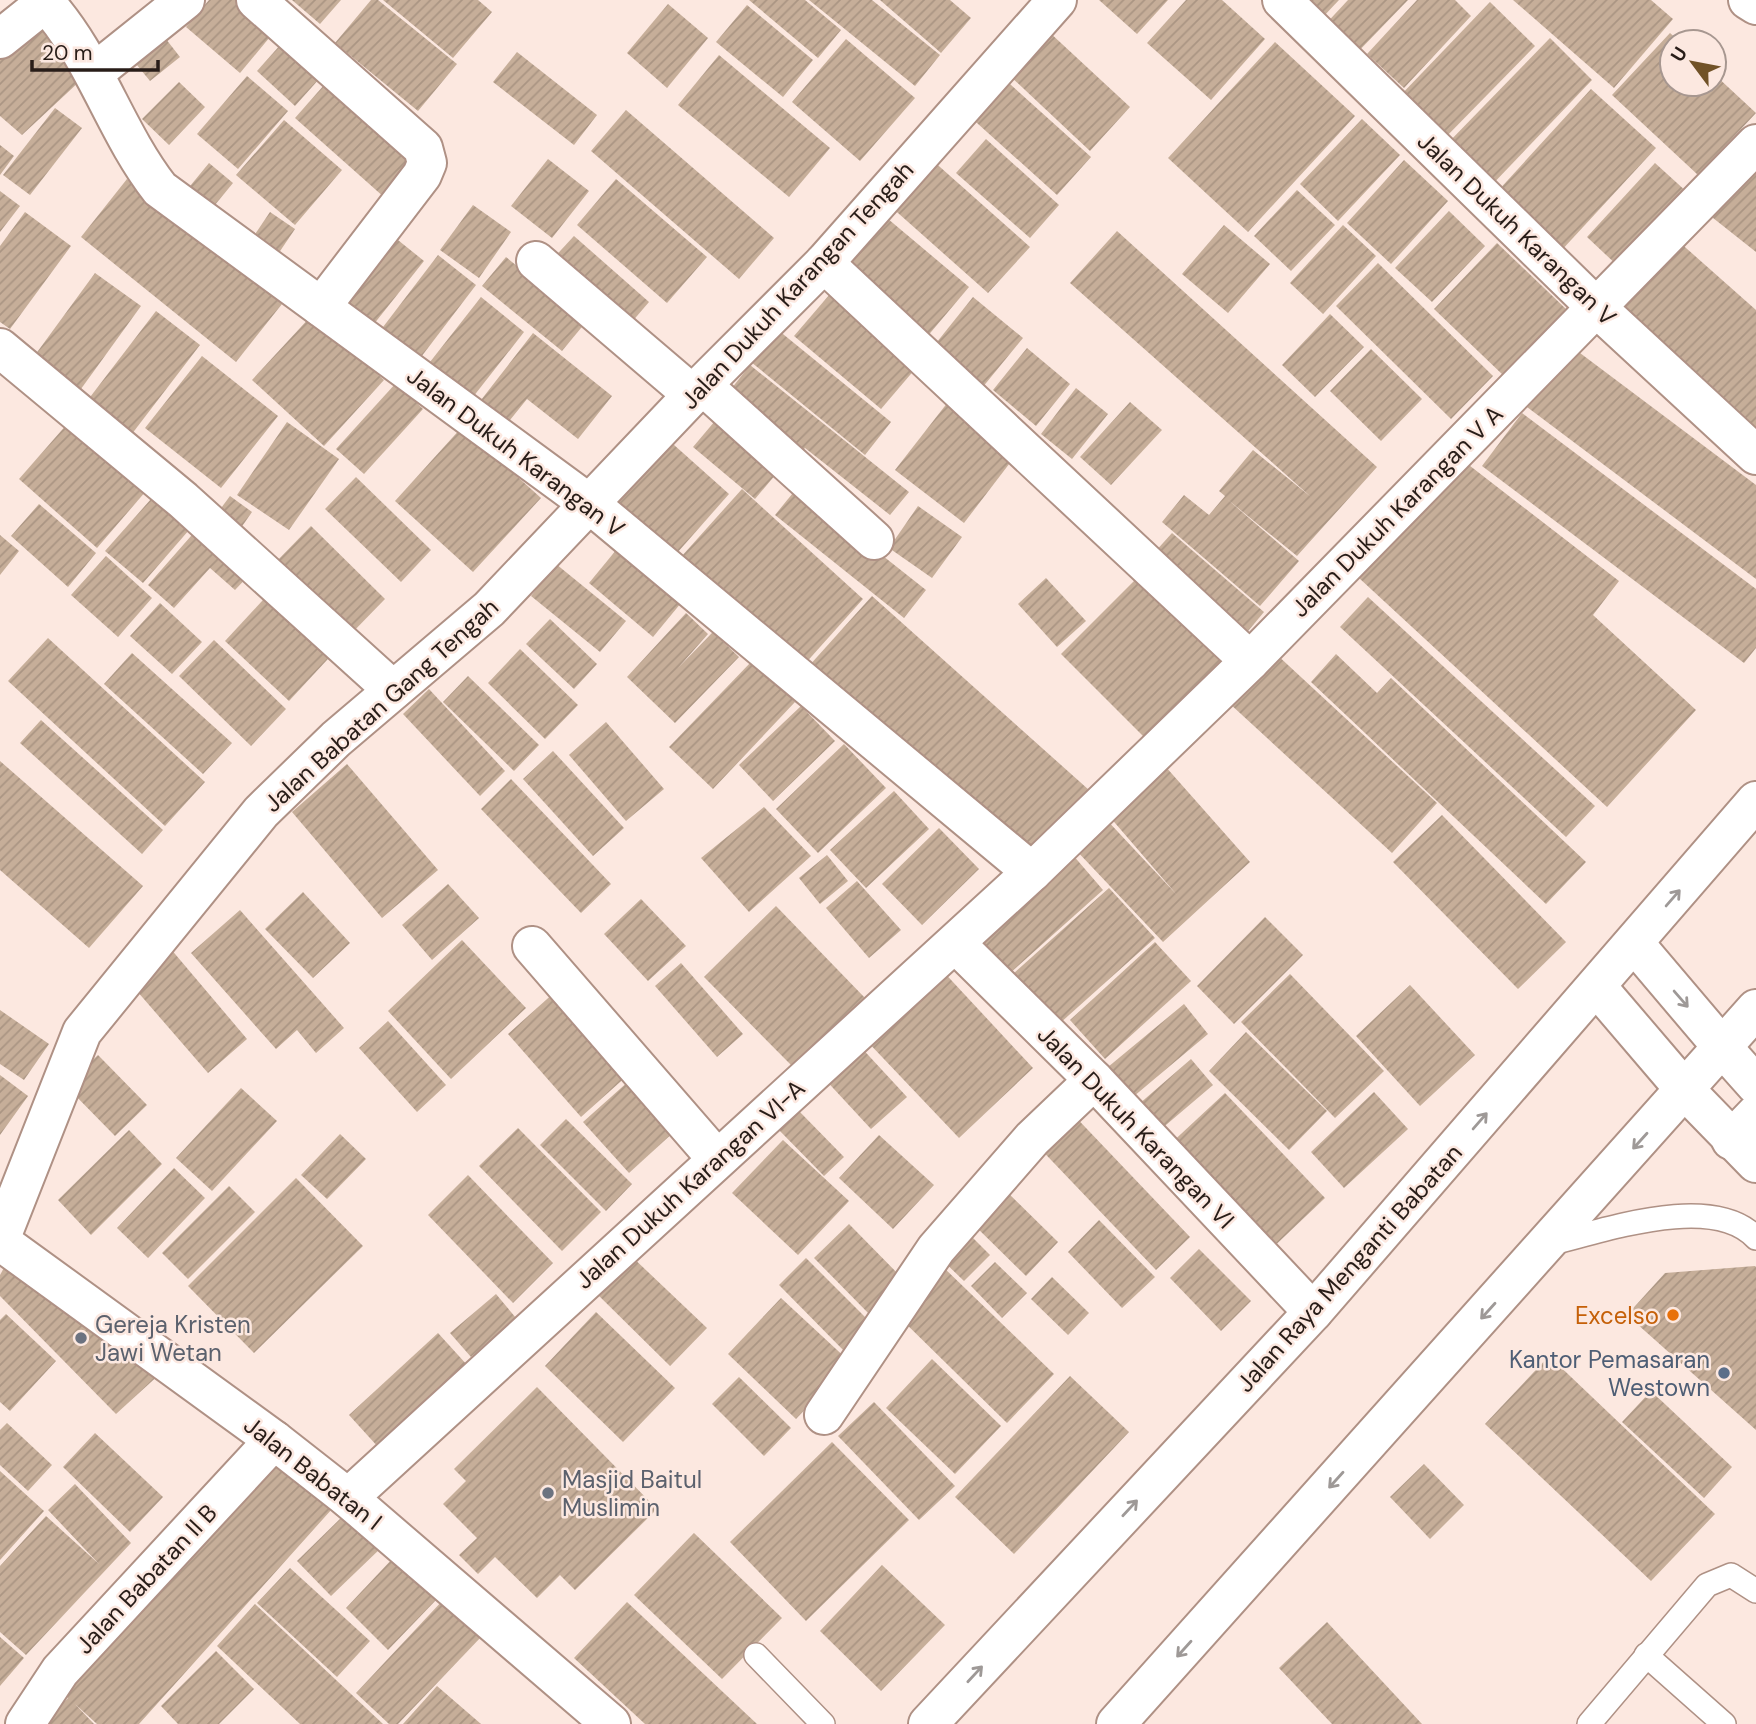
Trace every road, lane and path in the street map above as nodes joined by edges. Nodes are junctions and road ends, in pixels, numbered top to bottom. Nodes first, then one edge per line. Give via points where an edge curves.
1 (185, 0) edge
2 (256, 0) edge
3 (1282, 0) edge
4 (1748, 0) edge
5 (44, 1) edge
6 (1048, 3) edge
7 (1756, 5) edge
8 (0, 39) edge
9 (95, 72) junction
10 (1756, 144) edge
11 (536, 261) dead end
12 (824, 263) junction
13 (321, 307) junction
14 (1597, 308) junction
15 (0, 348) edge
16 (698, 390) junction
17 (1756, 455) edge
18 (591, 505) junction
19 (874, 540) dead end
20 (1250, 661) junction
21 (393, 690) junction
22 (1756, 801) edge
23 (1032, 872) junction
24 (956, 944) junction
25 (532, 946) dead end
26 (1645, 956) junction
27 (1610, 1001) junction
28 (1756, 1009) edge
29 (1714, 1038) junction
30 (1676, 1078) junction
31 (1094, 1080) junction
32 (1756, 1085) edge
33 (1748, 1139) edge
34 (717, 1159) junction
35 (1756, 1238) edge
36 (0, 1241) edge
37 (1548, 1244) junction
38 (1313, 1312) junction
39 (824, 1416) dead end
40 (274, 1440) junction
41 (348, 1498) junction
42 (1756, 1591) edge
43 (756, 1655) dead end
44 (1646, 1655) junction
45 (25, 1724) edge
46 (611, 1724) edge
47 (823, 1724) edge
48 (928, 1724) edge
49 (1116, 1724) edge
50 (1589, 1724) edge
51 (1724, 1724) edge

1 - 9 street
2 - 13 street via 423,148 427,163
3 - 14 street, Jalan Dukuh Karangan V
4 - 7 street
5 - 8 street
5 - 9 street, Jalan Dukuh Karangan V
6 - 12 street, Jalan Dukuh Karangan Tengah
9 - 13 street, Jalan Dukuh Karangan V via 141,165 160,189
10 - 14 street, Jalan Dukuh Karangan V A
11 - 16 street
12 - 16 street, Jalan Dukuh Karangan Tengah
12 - 20 street
13 - 18 street, Jalan Dukuh Karangan V
14 - 17 street, Jalan Dukuh Karangan V
14 - 20 street, Jalan Dukuh Karangan V A
15 - 21 street via 183,500
16 - 18 street, Jalan Dukuh Karangan Tengah
16 - 19 street
18 - 21 street, Jalan Babatan Gang Tengah via 489,610
18 - 23 street, Jalan Dukuh Karangan V
20 - 23 street, Jalan Dukuh Karangan V A
21 - 36 street, Jalan Babatan Gang Tengah via 261,812 82,1032
26 -> 22 street, Jalan Raya Menganti Babatan
23 - 24 street, Jalan Dukuh Karangan VI-A
24 - 31 street, Jalan Dukuh Karangan VI
24 - 34 street, Jalan Dukuh Karangan VI-A
25 - 34 street
26 - 27 street, Jalan Raya Menganti Babatan
26 -> 29 street
27 - 30 street
38 -> 27 street, Jalan Raya Menganti Babatan
28 - 29 street
29 - 30 street
29 - 32 street
30 - 33 street
30 -> 37 street
31 - 38 street, Jalan Dukuh Karangan VI
31 - 39 street via 1032,1139 936,1249
34 - 41 street, Jalan Dukuh Karangan VI-A
35 - 37 lane via 1709,1216 1672,1215
36 - 40 street, Jalan Babatan I
37 -> 49 street
48 -> 38 street, Jalan Raya Menganti Babatan
40 - 41 street, Jalan Babatan I
40 - 45 street, Jalan Babatan II B via 60,1671
41 - 46 street, Jalan Babatan I
42 - 44 lane via 1731,1575 1707,1586
43 - 47 lane
44 - 50 lane
44 - 51 lane

